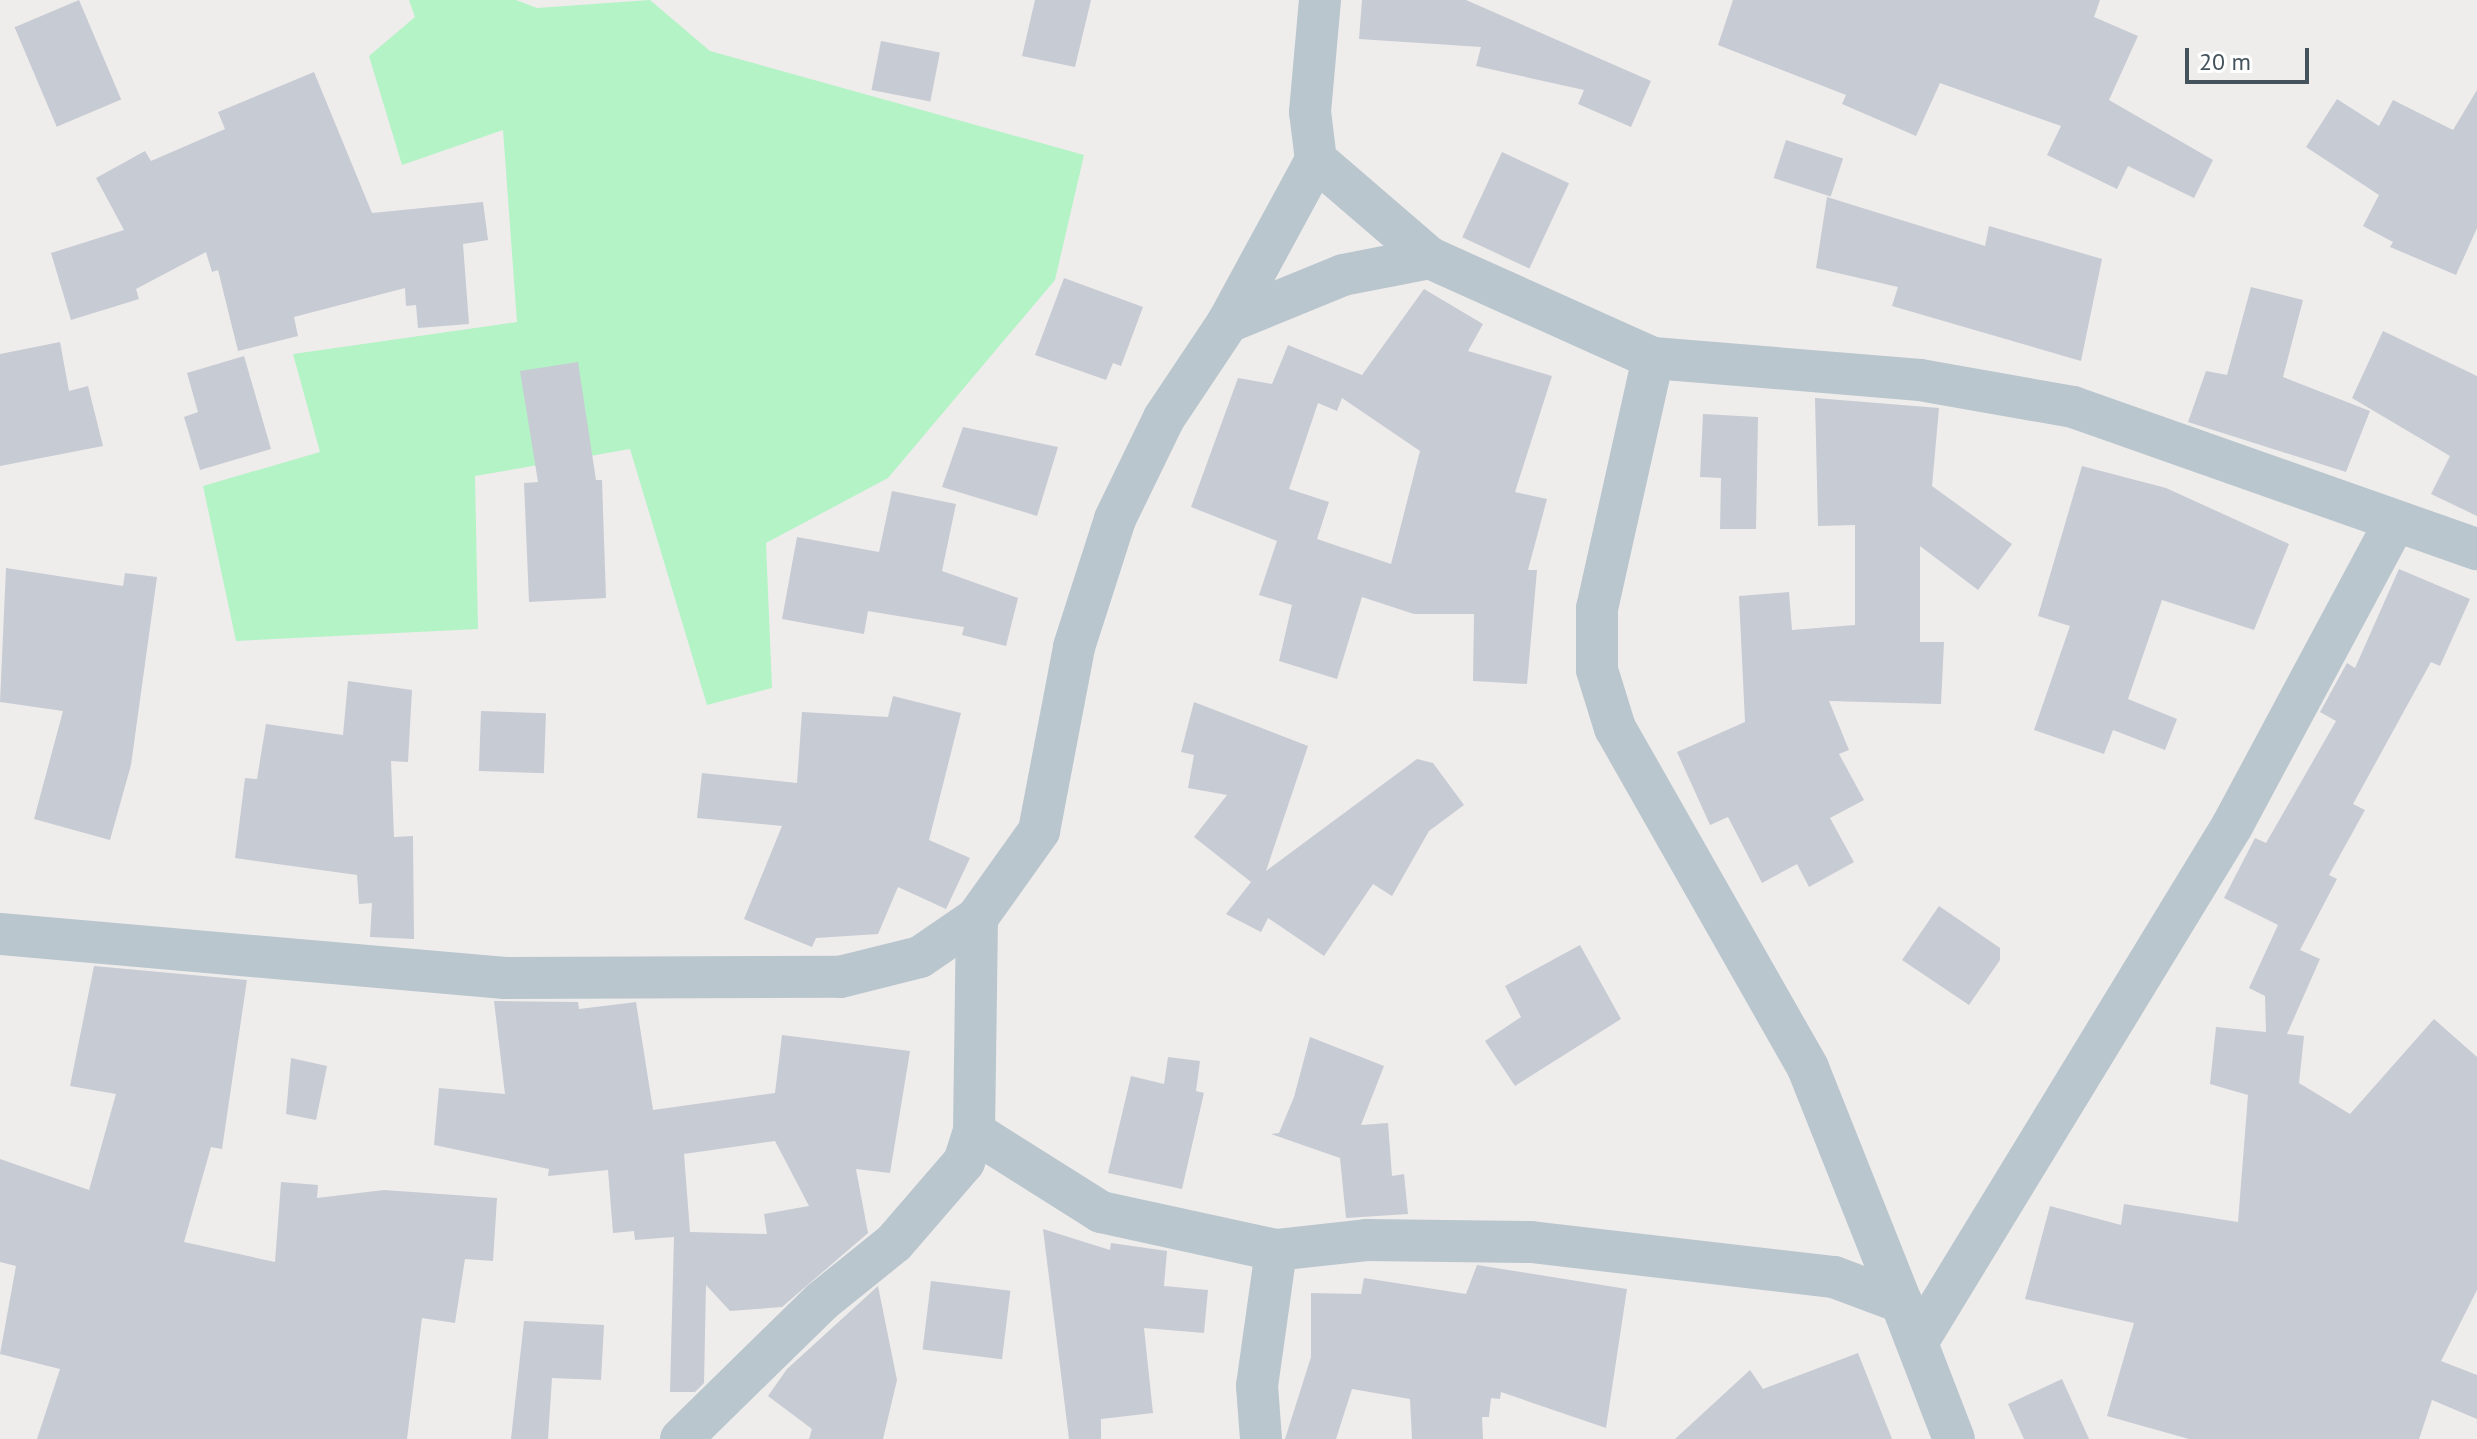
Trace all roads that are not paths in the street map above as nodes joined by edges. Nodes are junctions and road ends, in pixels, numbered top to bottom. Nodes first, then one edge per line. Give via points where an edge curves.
1 (1320, 0) edge
2 (1316, 160) junction
3 (1430, 258) junction
4 (1228, 322) junction
5 (1653, 358) junction
6 (2395, 522) junction
7 (2477, 549) edge
8 (977, 918) junction
9 (0, 934) edge
10 (974, 1132) junction
11 (1276, 1250) junction
12 (1901, 1302) junction
13 (1918, 1341) junction
14 (681, 1439) edge
15 (1261, 1439) edge
16 (1954, 1439) edge

1 - 2 street via 1310,112
2 - 3 street
2 - 4 street
3 - 4 street via 1343,275
3 - 5 street
4 - 8 street via 1164,418 1115,519 1074,647 1039,831
5 - 6 street via 1920,380 2073,407
5 - 12 street via 1597,608 1597,670 1615,728 1808,1068
6 - 7 street
6 - 13 street via 2232,826
8 - 9 street via 920,957 840,977 505,978
8 - 10 street
10 - 11 street via 1101,1212
10 - 14 street via 964,1162 915,1221
11 - 12 street via 1366,1240 1531,1242 1834,1277
11 - 15 street via 1257,1386
12 - 13 street
13 - 16 street

